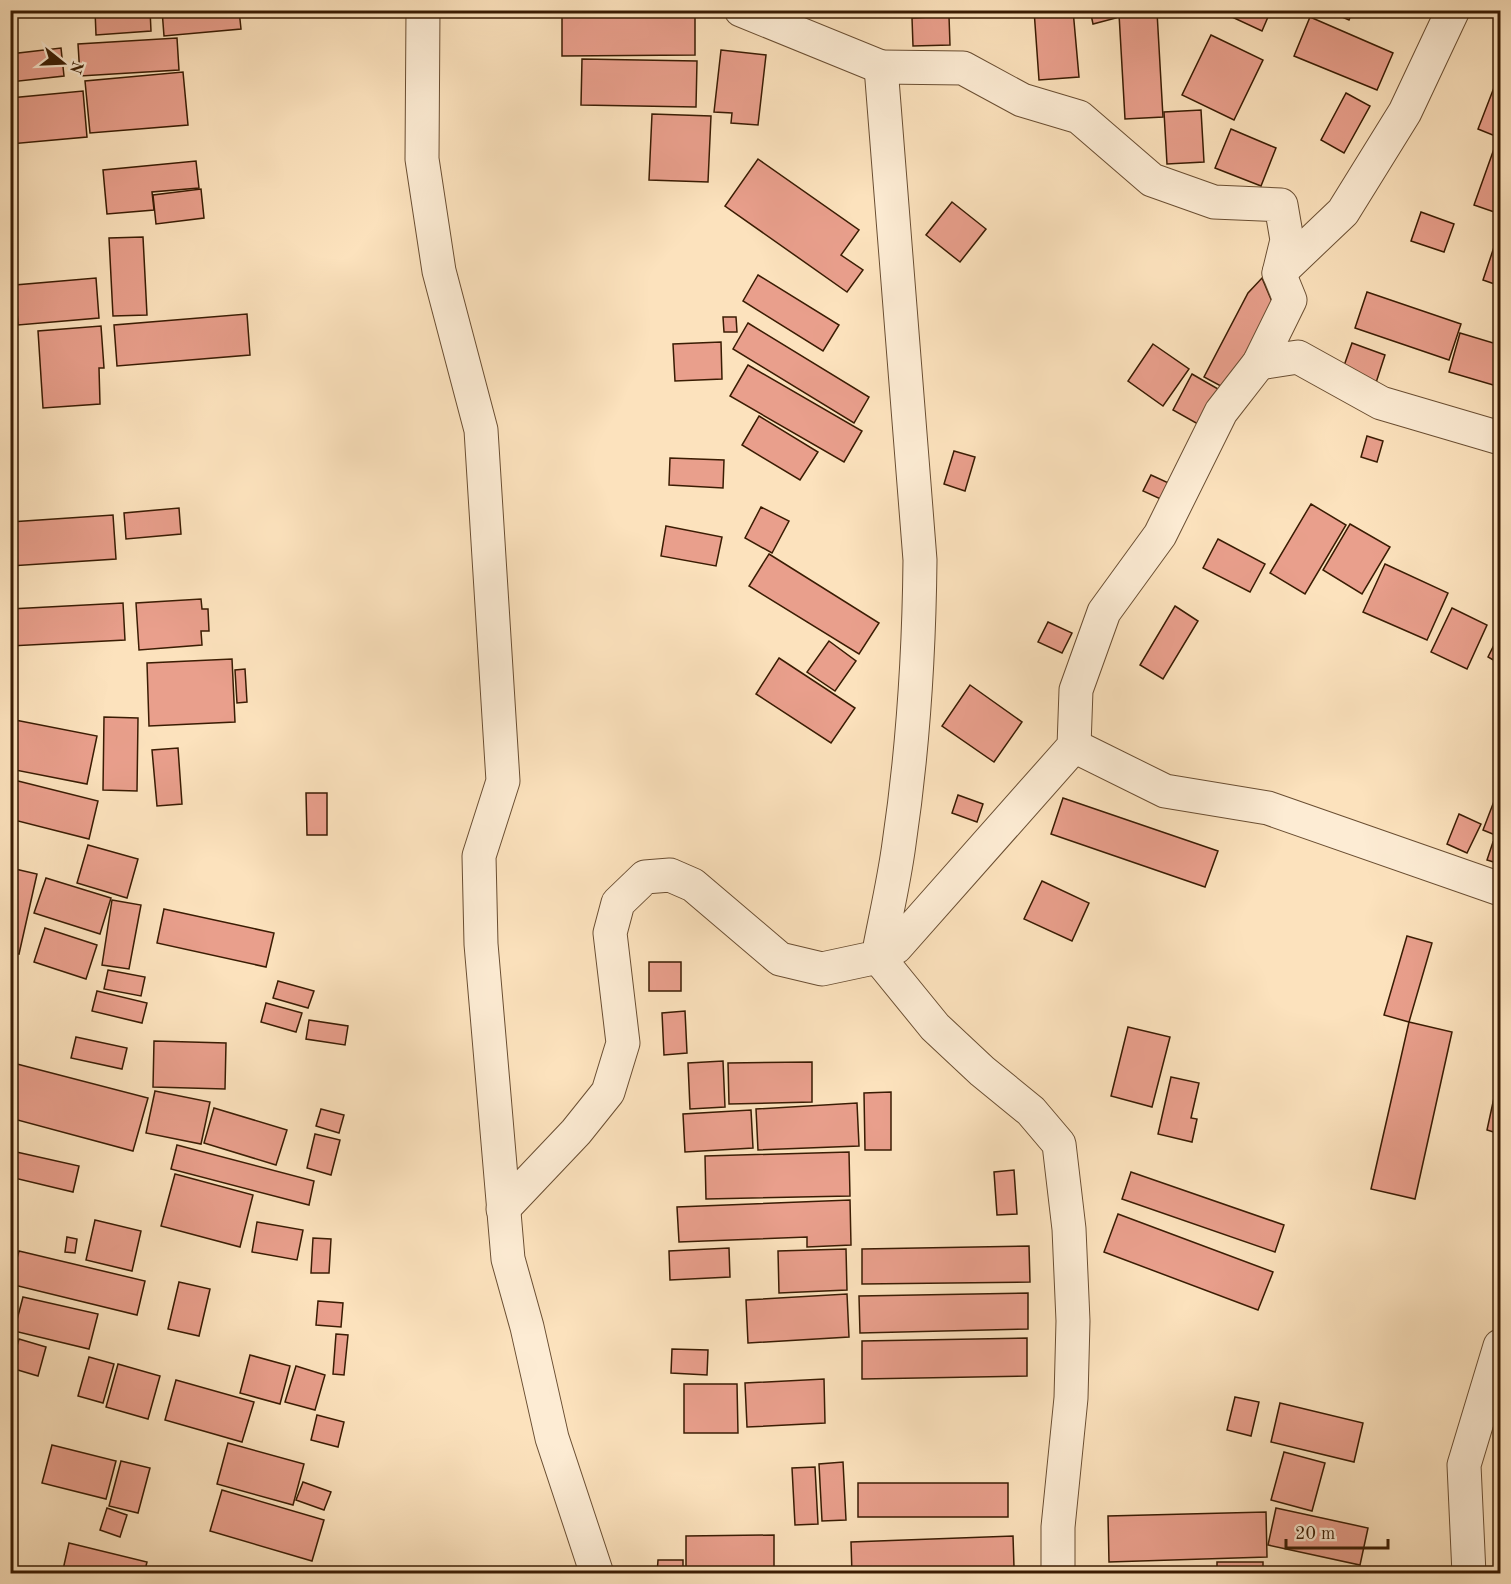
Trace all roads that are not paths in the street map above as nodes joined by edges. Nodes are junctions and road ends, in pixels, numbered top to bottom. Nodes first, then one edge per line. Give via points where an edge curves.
1 (423, 10) edge
2 (741, 10) edge
3 (1453, 10) edge
4 (881, 67) junction
5 (1279, 273) junction
6 (1260, 363) junction
7 (1500, 438) edge
8 (1074, 746) junction
9 (1500, 889) edge
10 (879, 957) junction
11 (503, 1209) junction
12 (1500, 1346) edge
13 (597, 1574) edge
14 (1058, 1574) edge
15 (1468, 1574) edge

1 - 11 street via 422,159 439,271 481,430 503,781 479,856 480,922
2 - 4 street
3 - 5 street via 1405,112 1344,212
4 - 5 street via 963,68 1022,100 1079,117 1152,180 1214,202 1281,205 1287,240
4 - 10 street via 920,560 920,629 899,844
5 - 6 street via 1290,300
6 - 7 street via 1298,357 1381,403
6 - 8 street via 1221,412 1160,535 1104,612 1076,690
8 - 9 street via 1165,791 1268,808
8 - 10 street via 896,946
10 - 11 street via 822,969 780,959 693,885 670,875 645,877 618,903 610,933 623,1043 608,1092
10 - 14 street via 935,1027 1031,1111 1059,1144 1069,1229 1073,1321
11 - 13 street via 508,1259 552,1438
12 - 15 street via 1464,1465

